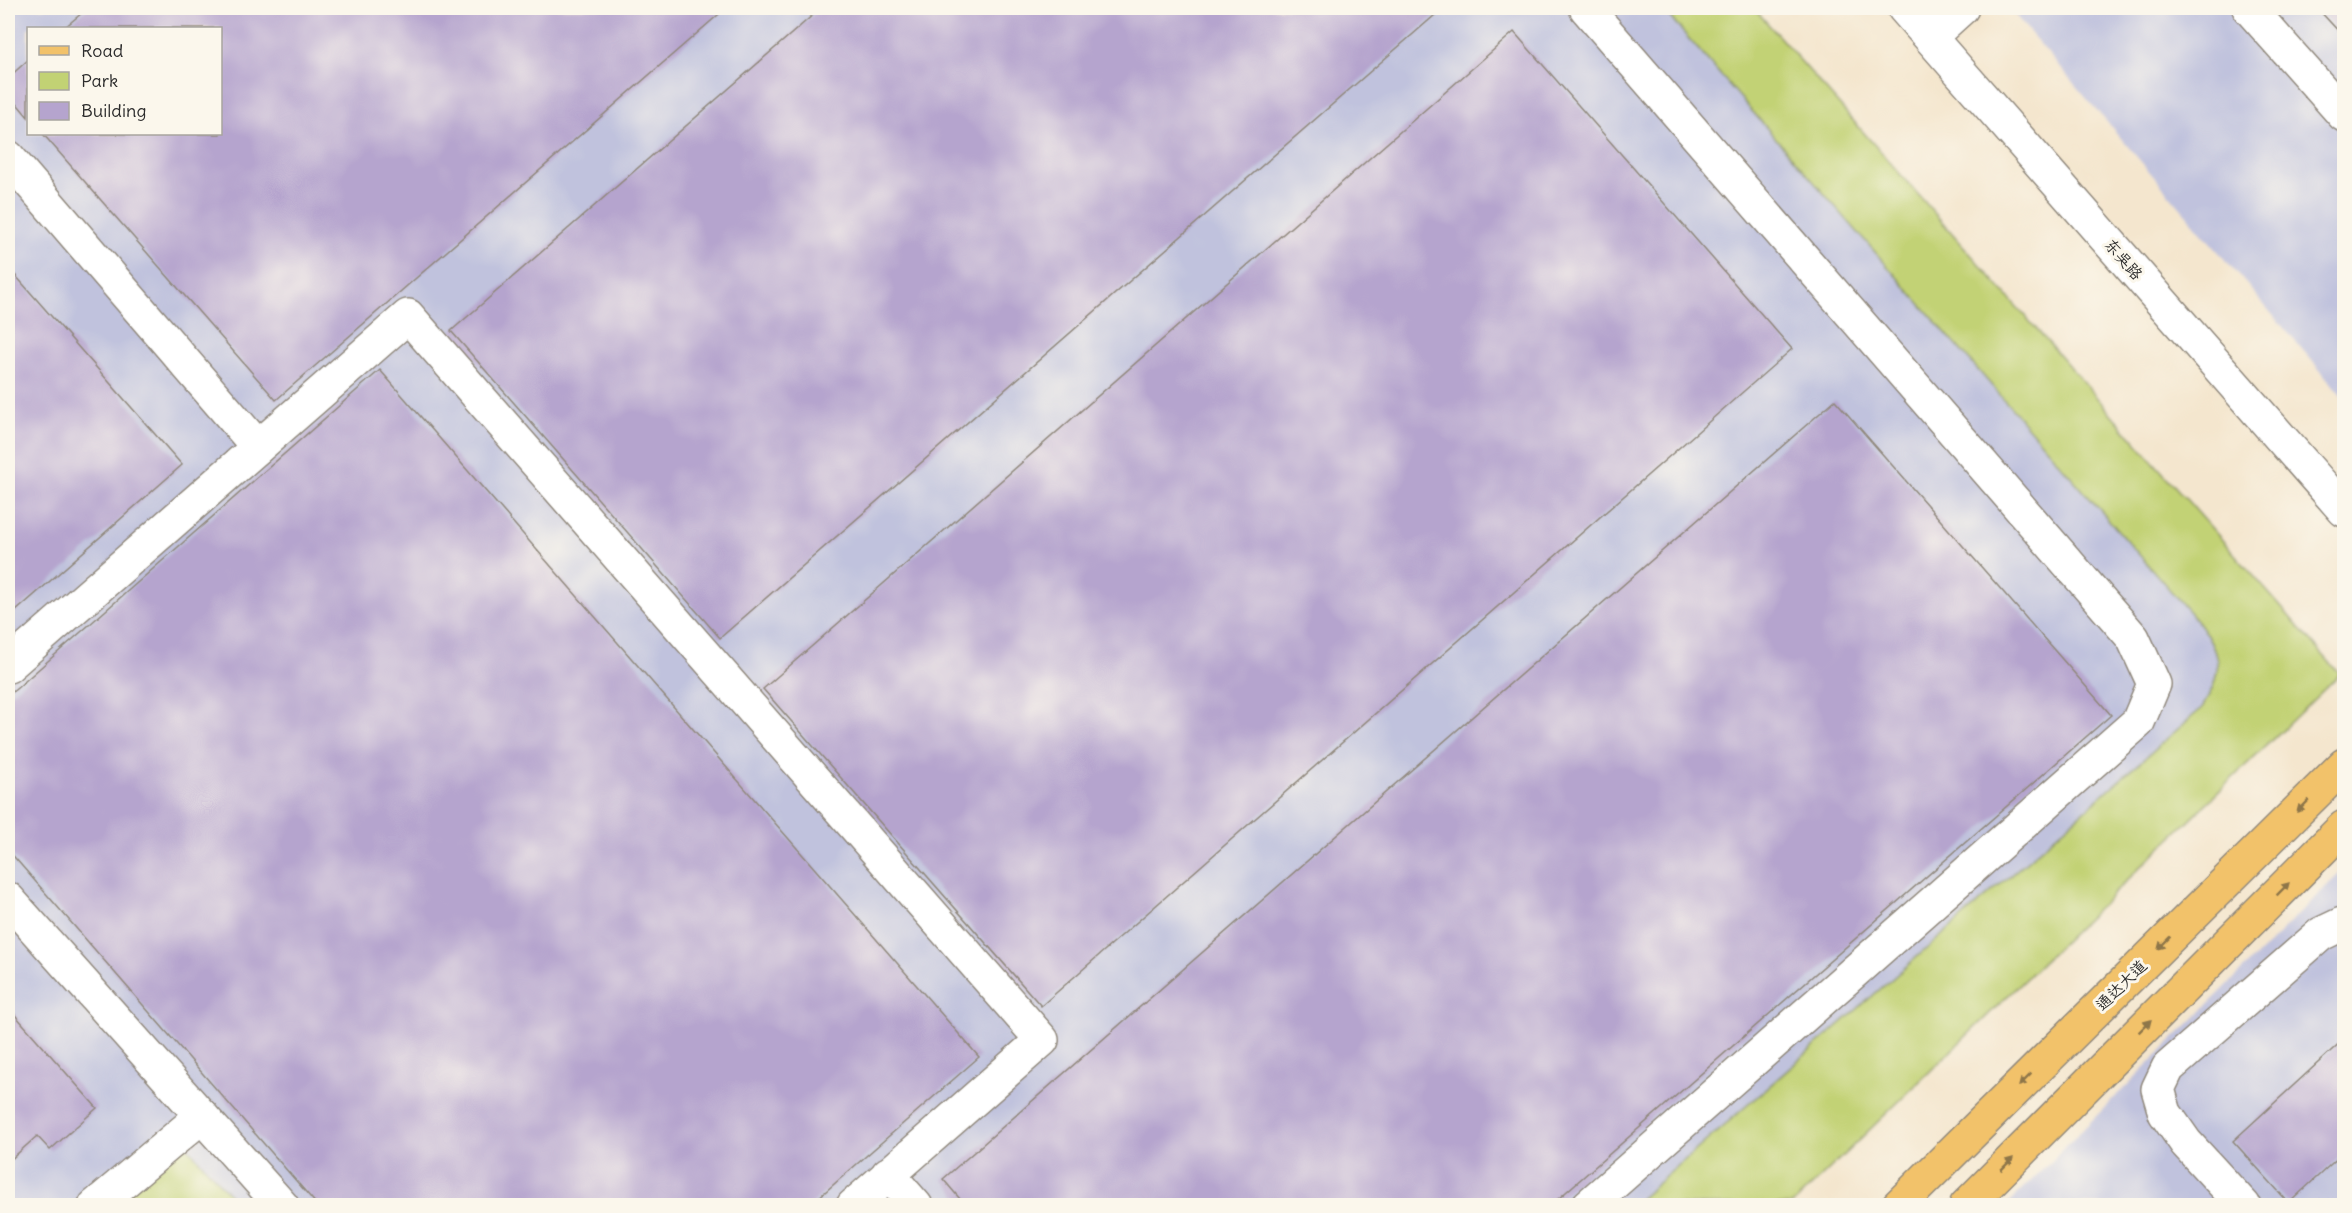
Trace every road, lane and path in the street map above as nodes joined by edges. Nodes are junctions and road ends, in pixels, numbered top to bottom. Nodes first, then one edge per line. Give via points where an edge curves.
1 (1586, 8) edge
2 (1904, 8) edge
3 (1962, 8) edge
4 (2249, 8) edge
5 (1930, 37) junction
6 (2344, 115) edge
7 (8, 157) edge
8 (258, 447) junction
9 (2344, 510) edge
10 (8, 666) edge
11 (2344, 765) edge
12 (2344, 827) edge
13 (8, 898) edge
14 (2344, 925) edge
15 (202, 1116) junction
16 (888, 1174) junction
17 (95, 1206) edge
18 (282, 1206) edge
19 (853, 1206) edge
20 (916, 1206) edge
21 (1588, 1206) edge
22 (1898, 1206) edge
23 (1966, 1206) edge
24 (2244, 1206) edge

1 - 21 street via 2133,638 2154,684 2138,722
2 - 5 street, 东吴路
3 - 5 street
4 - 6 street
5 - 9 street, 东吴路
7 - 8 street
8 - 10 street
8 - 16 street via 408,316 1042,1040
11 -> 22 main road, 通达大道
23 -> 12 main road
13 - 15 street
14 - 24 street via 2321,934 2303,949 2168,1068 2157,1089 2165,1113 2186,1143
15 - 17 street
15 - 18 street
16 - 19 street
16 - 20 street

